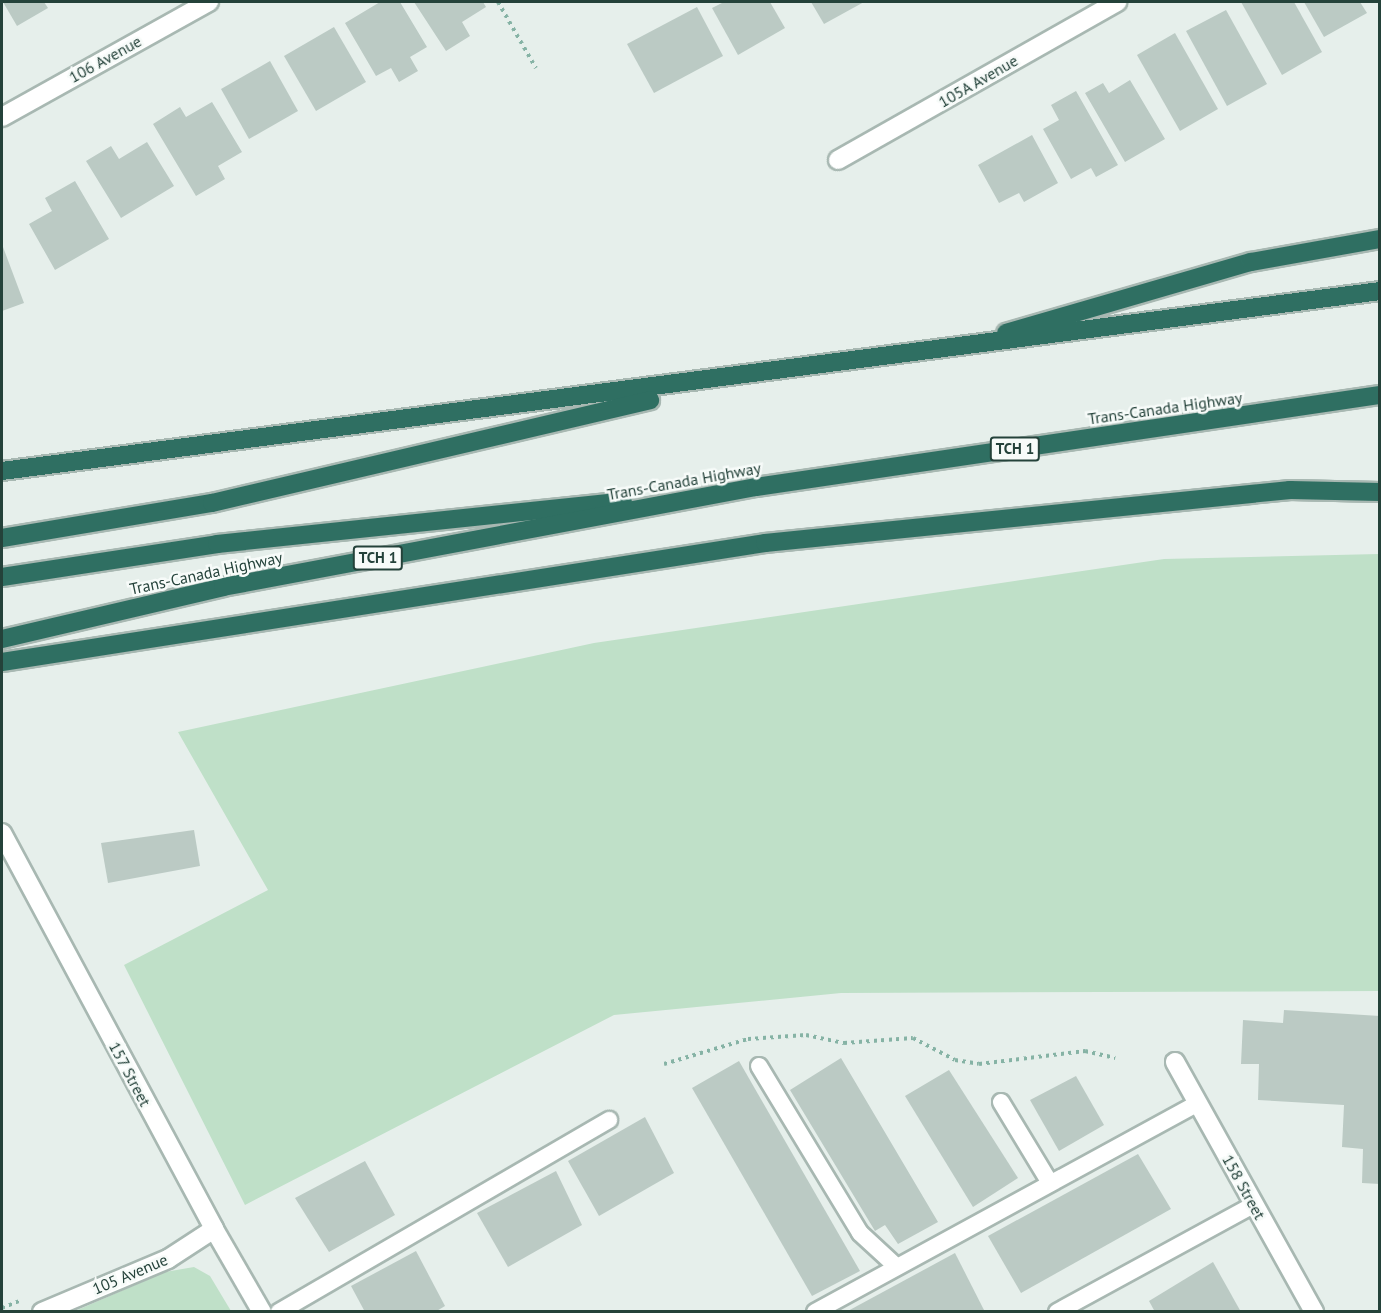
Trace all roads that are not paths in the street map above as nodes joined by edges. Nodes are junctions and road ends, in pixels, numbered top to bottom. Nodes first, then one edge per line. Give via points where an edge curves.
1 (209, 2) edge
2 (1117, 2) edge
3 (2, 117) edge
4 (838, 160) dead end
5 (1380, 239) edge
6 (1380, 291) edge
7 (947, 350) junction
8 (740, 379) junction
9 (1380, 395) edge
10 (2, 471) edge
11 (756, 487) junction
12 (1380, 492) edge
13 (2, 538) edge
14 (2, 577) edge
15 (2, 639) edge
16 (2, 662) edge
17 (2, 834) edge
18 (1175, 1062) dead end
19 (759, 1066) dead end
20 (1001, 1102) dead end
21 (1198, 1103) junction
22 (609, 1120) dead end
23 (1050, 1183) junction
24 (1253, 1205) junction
25 (214, 1229) junction
26 (897, 1267) junction
27 (42, 1311) edge
28 (262, 1311) edge
29 (279, 1311) edge
30 (815, 1311) edge
31 (1057, 1311) edge
32 (1314, 1311) edge

1 - 3 street, 106 Avenue
2 - 4 street, 105A Avenue
5 - 7 highway via 1251,262
6 - 7 highway
7 - 8 highway
8 - 10 highway
8 - 13 highway via 212,503
9 - 11 highway, Trans-Canada Highway / TCH 1
11 - 14 highway via 217,544
11 - 15 highway, Trans-Canada Highway / TCH 1 via 223,587
12 - 16 highway via 1290,490 765,543
17 - 25 street, 157 Street
18 - 21 street, 158 Street
19 - 26 lane via 860,1233
20 - 23 lane
21 - 23 lane
21 - 24 street, 158 Street
22 - 29 lane
23 - 26 lane
24 - 31 lane
24 - 32 street, 158 Street
25 - 27 street, 105 Avenue via 168,1259
25 - 28 street, 157 Street
26 - 30 lane

